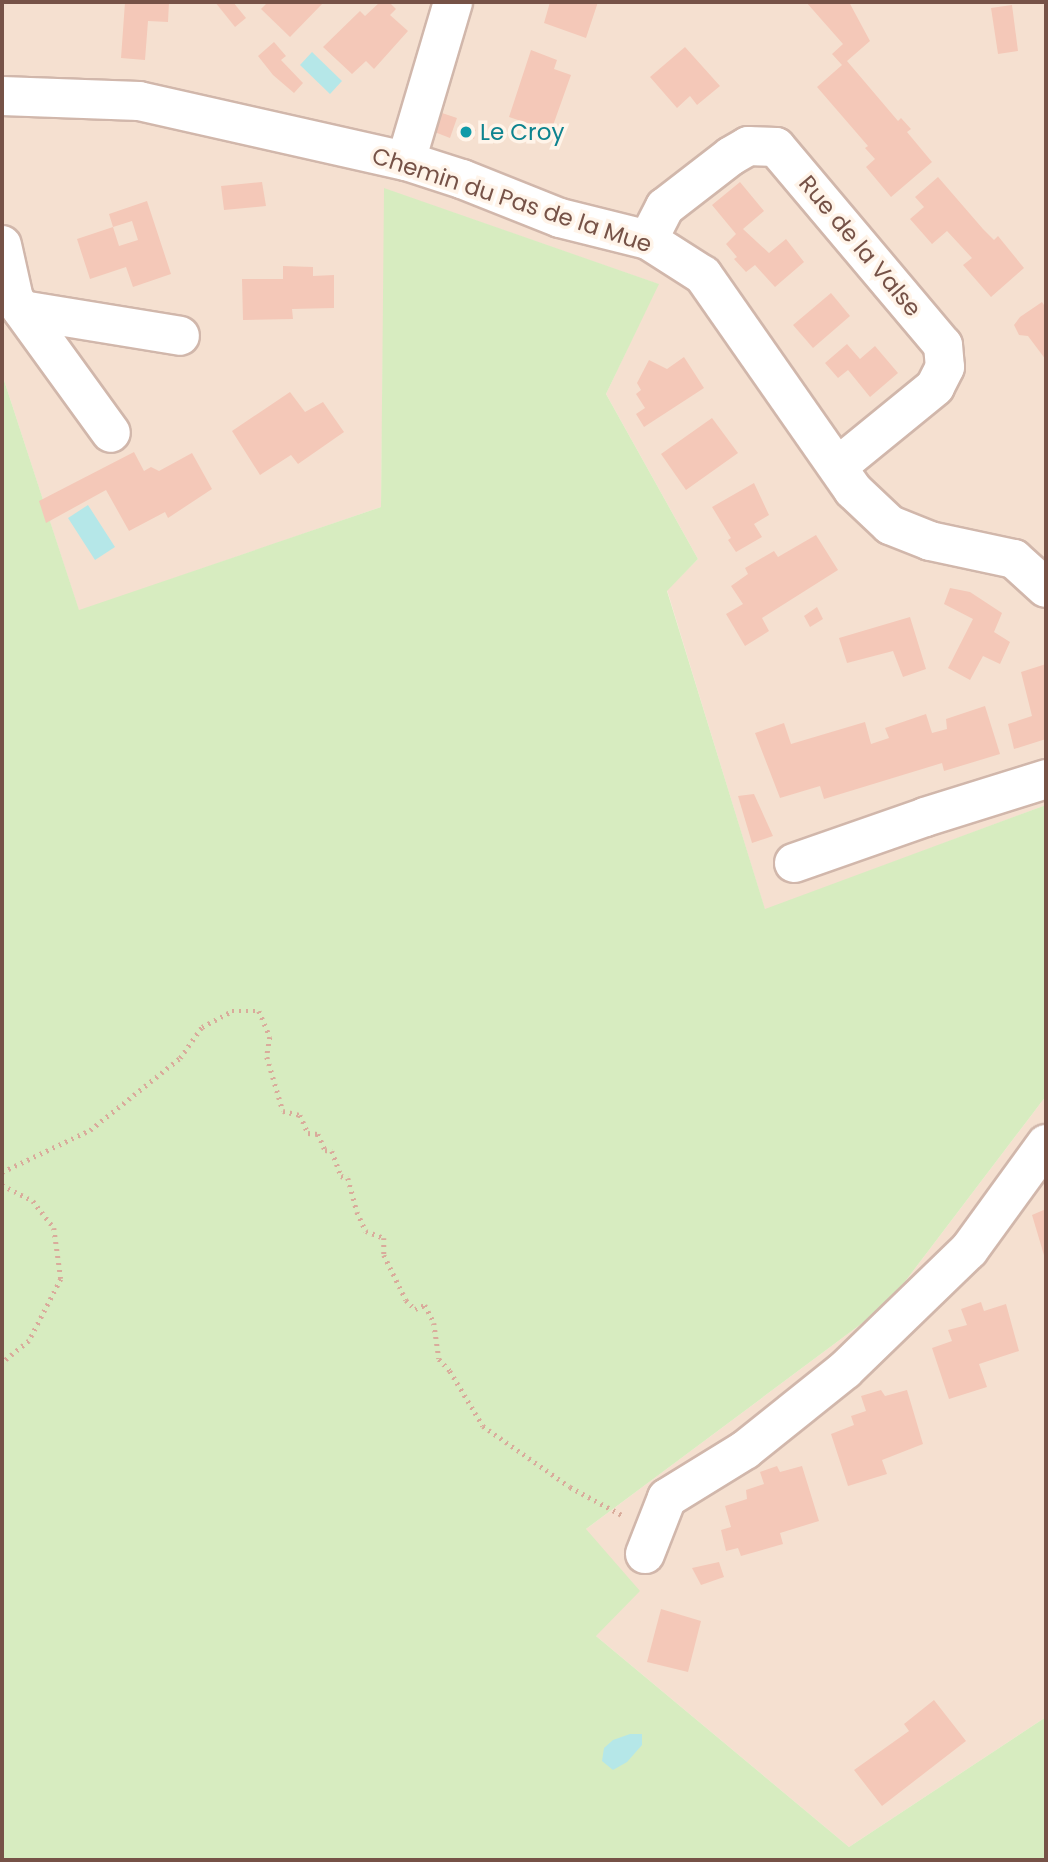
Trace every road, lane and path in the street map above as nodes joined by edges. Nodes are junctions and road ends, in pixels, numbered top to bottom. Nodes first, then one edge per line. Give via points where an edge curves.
1 (453, 2) edge
2 (2, 96) edge
3 (406, 161) junction
4 (648, 240) junction
5 (2, 245) edge
6 (22, 310) junction
7 (180, 336) dead end
8 (111, 433) dead end
9 (838, 466) junction
10 (1046, 588) edge
11 (1046, 779) edge
12 (794, 863) dead end
13 (1046, 1144) edge
14 (2, 1172) edge
15 (2, 1185) edge
16 (2, 1363) edge
17 (650, 1541) joint

1 - 3 street
2 - 3 street, Chemin du Pas de la Mue via 139,101
3 - 4 street, Chemin du Pas de la Mue via 560,218
4 - 9 street, Chemin du Pas de la Mue via 703,275
4 - 9 street, Rue de la Valse via 665,207 731,156 748,146 776,147 943,345 945,367 935,387
5 - 6 street via 14,299
6 - 7 street
6 - 8 street
9 - 10 street, Chemin du Pas de la Mue via 853,490 890,525 930,541 1014,559
11 - 12 street
13 - 17 street via 969,1250 845,1370 745,1450 667,1498
14 - 17 path via 90,1130 180,1058 202,1027 232,1011 259,1011 270,1038 267,1057 283,1111 300,1115 308,1133 318,1134 325,1150 332,1151 341,1176 348,1178 366,1231 384,1238 384,1255 406,1300 415,1310 425,1305 434,1322 439,1359 483,1426 570,1487 635,1523
15 - 16 path via 33,1201 54,1228 61,1279 29,1340

